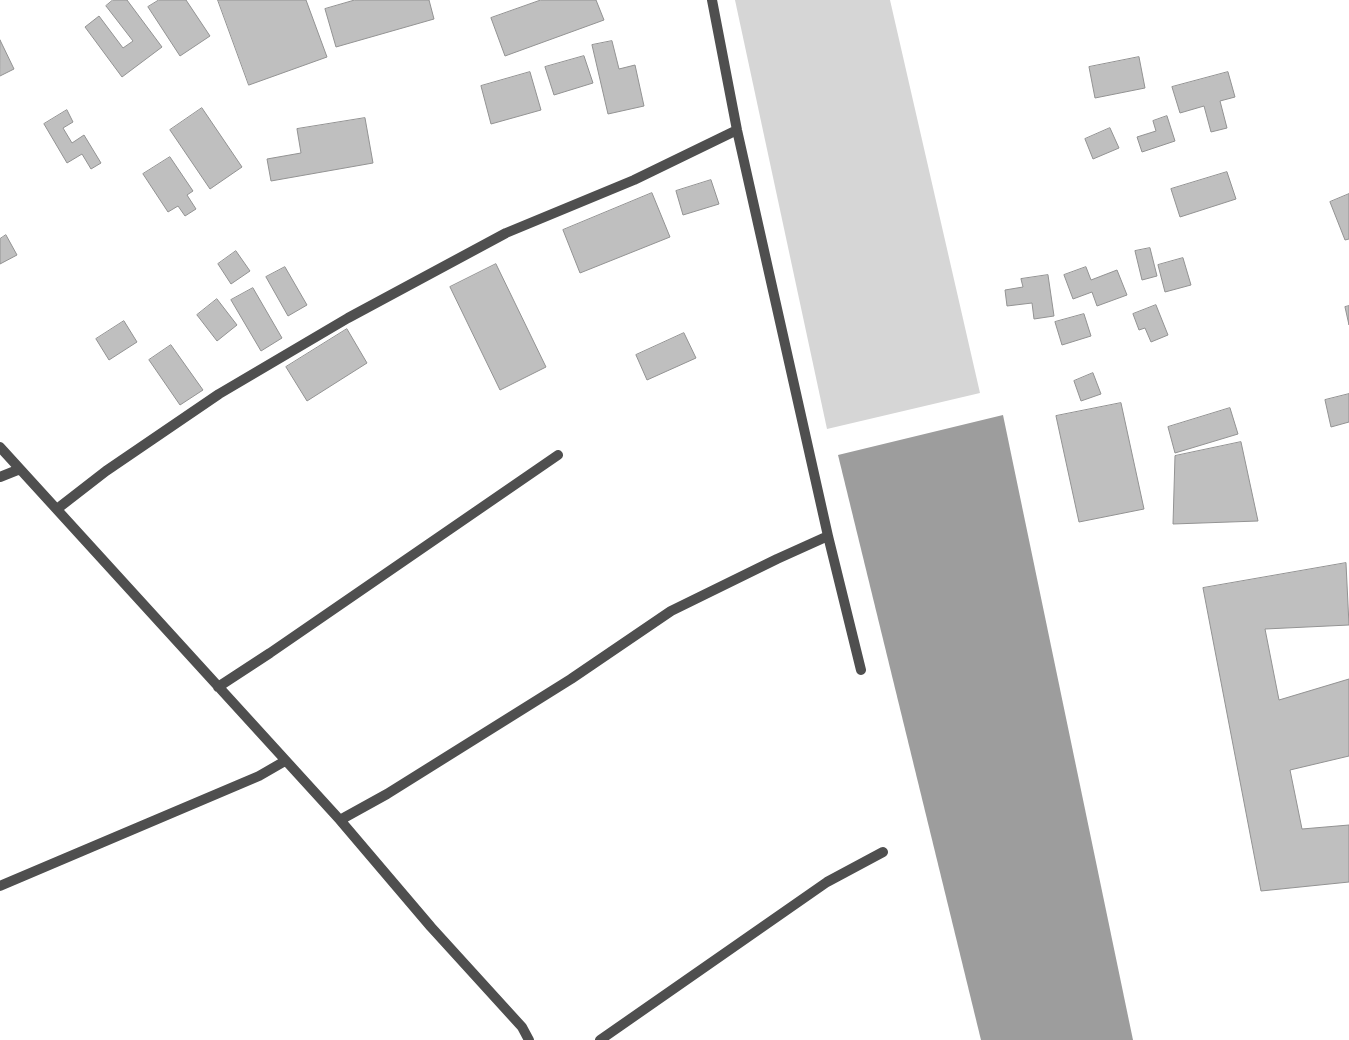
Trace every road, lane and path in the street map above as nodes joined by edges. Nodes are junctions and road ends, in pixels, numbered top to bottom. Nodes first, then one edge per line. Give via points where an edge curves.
1 (712, 0) edge
2 (737, 130) junction
3 (0, 447) edge
4 (558, 455) dead end
5 (20, 469) junction
6 (0, 477) edge
7 (57, 508) junction
8 (828, 536) junction
9 (861, 670) dead end
10 (218, 687) junction
11 (285, 761) junction
12 (340, 820) junction
13 (883, 852) dead end
14 (0, 886) edge
15 (529, 1040) edge
16 (600, 1040) edge

1 - 2 street
2 - 7 street via 634,180 506,233 348,318 219,394 106,471
2 - 8 street
3 - 5 street
4 - 10 street
5 - 6 street
5 - 7 street
7 - 10 street
8 - 9 street
8 - 12 street via 671,611 571,679 387,794
10 - 11 street
11 - 12 street
11 - 14 street via 259,776
12 - 15 street via 431,927 522,1026
13 - 16 street via 827,882

